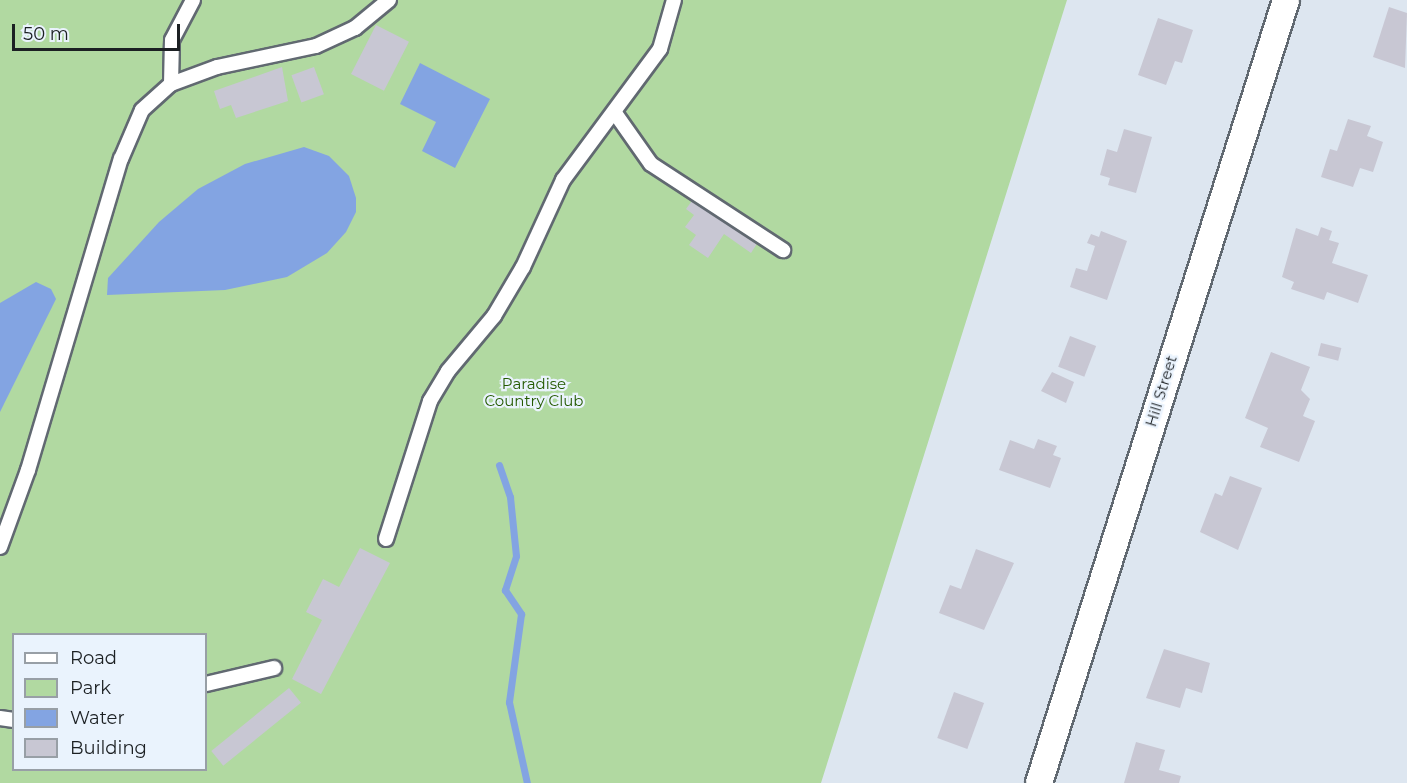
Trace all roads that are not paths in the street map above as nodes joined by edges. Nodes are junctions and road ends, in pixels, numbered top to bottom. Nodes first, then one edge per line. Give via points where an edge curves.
1 (193, 0) edge
2 (389, 0) edge
3 (674, 0) edge
4 (1286, 0) edge
5 (171, 84) junction
6 (615, 113) junction
7 (783, 250) dead end
8 (386, 539) dead end
9 (0, 547) edge
10 (274, 668) dead end
11 (207, 684) edge
12 (1039, 783) edge

1 - 5 lane via 172,40
2 - 5 lane via 355,28 316,46 217,67
3 - 6 lane via 660,49
4 - 12 street, Hill Street
5 - 9 lane via 156,94 130,130 28,470
6 - 7 lane via 651,164
6 - 8 lane via 563,180 523,267 494,316 448,371 430,401
10 - 11 lane

